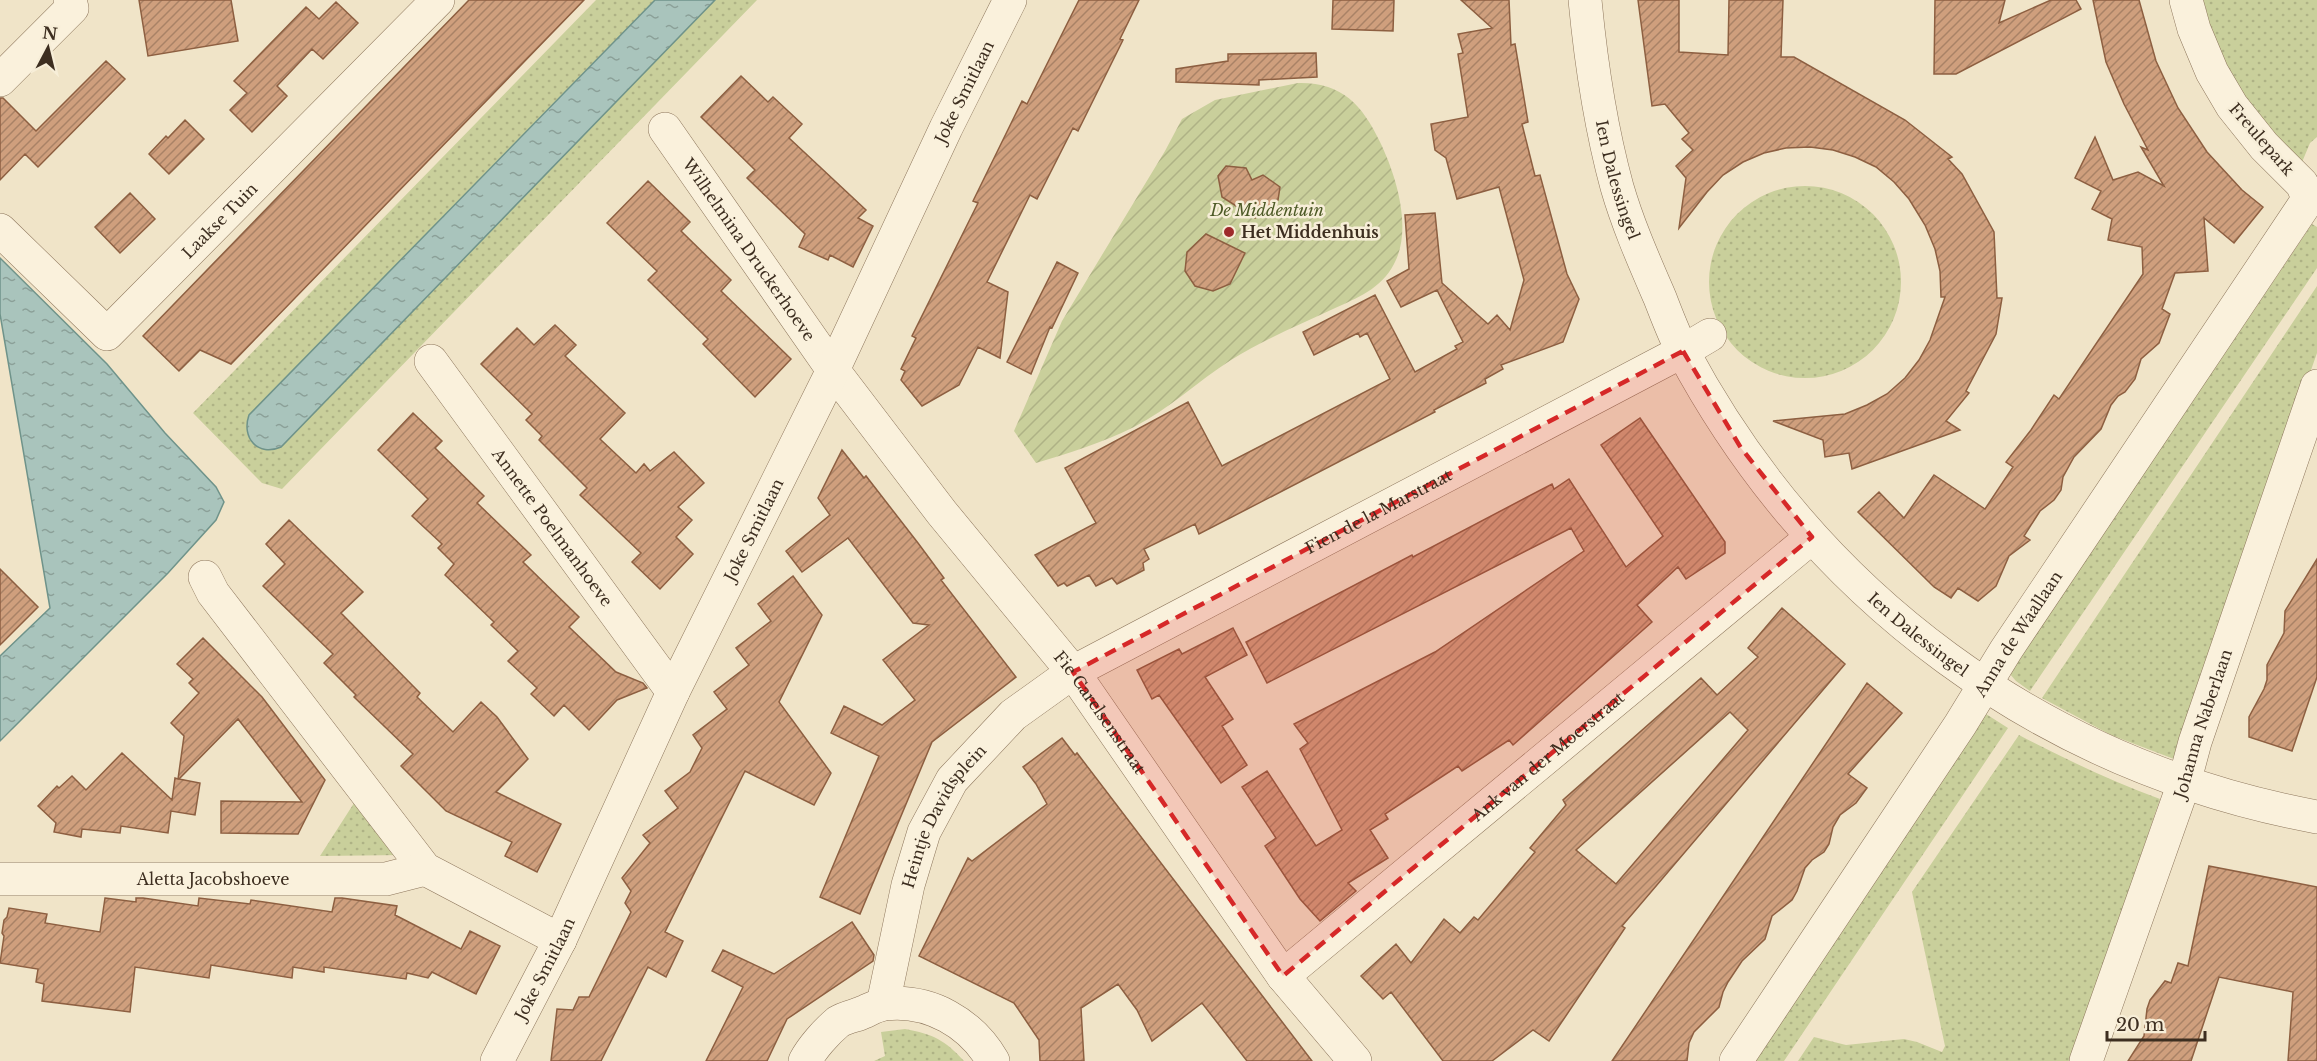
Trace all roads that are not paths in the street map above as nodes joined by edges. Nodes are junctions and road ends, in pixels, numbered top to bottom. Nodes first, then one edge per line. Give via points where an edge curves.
1 (70, 0) edge
2 (438, 0) edge
3 (1010, 0) edge
4 (1585, 0) edge
5 (2186, 0) edge
6 (0, 80) edge
7 (665, 129) dead end
8 (2302, 211) joint
9 (0, 230) edge
10 (1696, 343) junction
11 (431, 361) dead end
12 (833, 370) junction
13 (2317, 386) edge
14 (1812, 537) junction
15 (205, 577) dead end
16 (1073, 672) junction
17 (1986, 686) junction
18 (673, 692) junction
19 (2184, 783) junction
20 (2317, 817) edge
21 (425, 869) junction
22 (0, 879) edge
23 (560, 940) junction
24 (1283, 976) junction
25 (883, 1004) junction
26 (497, 1061) edge
27 (805, 1061) edge
28 (993, 1061) edge
29 (1355, 1061) edge
30 (1736, 1061) edge
31 (2086, 1061) edge

1 - 6 street via 72,8
2 - 9 street, Laakse Tuin via 107,334
3 - 12 street, Joke Smitlaan
4 - 10 street, Ien Dalessingel via 1590,59 1618,190 1635,242
5 - 8 street, Freulepark via 2194,29 2232,106 2306,193
7 - 12 street, Wilhelmina Druckerhoeve
8 - 17 street, Anna de Waallaan
10 - 14 street, Ien Dalessingel via 1741,448
10 - 16 street, Fien de la Marstraat
11 - 18 street, Annette Poelmanhoeve
12 - 16 street, Fie Carelsenstraat via 942,513
12 - 18 street, Joke Smitlaan
13 - 19 street, Johanna Naberlaan
14 - 17 street, Ien Dalessingel via 1898,620
14 - 24 street, Ank van der Moerstraat
15 - 21 street via 213,593
16 - 24 street, Fie Carelsenstraat
16 - 25 street, Heintje Davidsplein via 1013,715 952,780 924,832 908,885
17 - 19 street, Ien Dalessingel via 2098,749
17 - 30 street, Anna de Waallaan
18 - 23 street, Joke Smitlaan
19 - 20 street, Ien Dalessingel via 2269,808
19 - 31 street, Johanna Naberlaan
21 - 22 street, Aletta Jacobshoeve via 386,879
21 - 23 street
23 - 26 street, Joke Smitlaan
24 - 29 street, Fie Carelsenstraat
25 - 27 street via 839,1022
25 - 28 street via 919,1005 955,1019 985,1047

